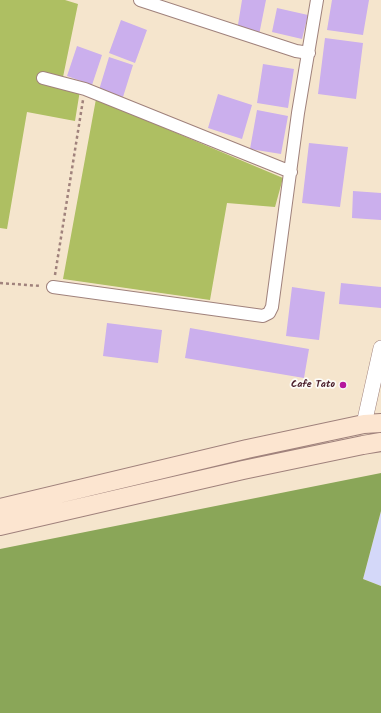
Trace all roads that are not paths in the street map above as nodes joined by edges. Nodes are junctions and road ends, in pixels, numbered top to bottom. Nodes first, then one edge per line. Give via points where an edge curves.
1 (140, 0) edge
2 (317, 0) edge
3 (309, 53) junction
4 (43, 78) dead end
5 (291, 172) junction
6 (53, 286) road end
7 (381, 348) edge
8 (373, 424) edge
9 (381, 442) edge
10 (0, 508) edge
11 (0, 526) edge

1 - 3 street
2 - 3 street
3 - 5 street
4 - 5 street via 85,89
5 - 6 street via 272,307 269,313 263,316
7 - 8 street
8 - 10 main road via 247,449
9 - 11 main road via 243,470

